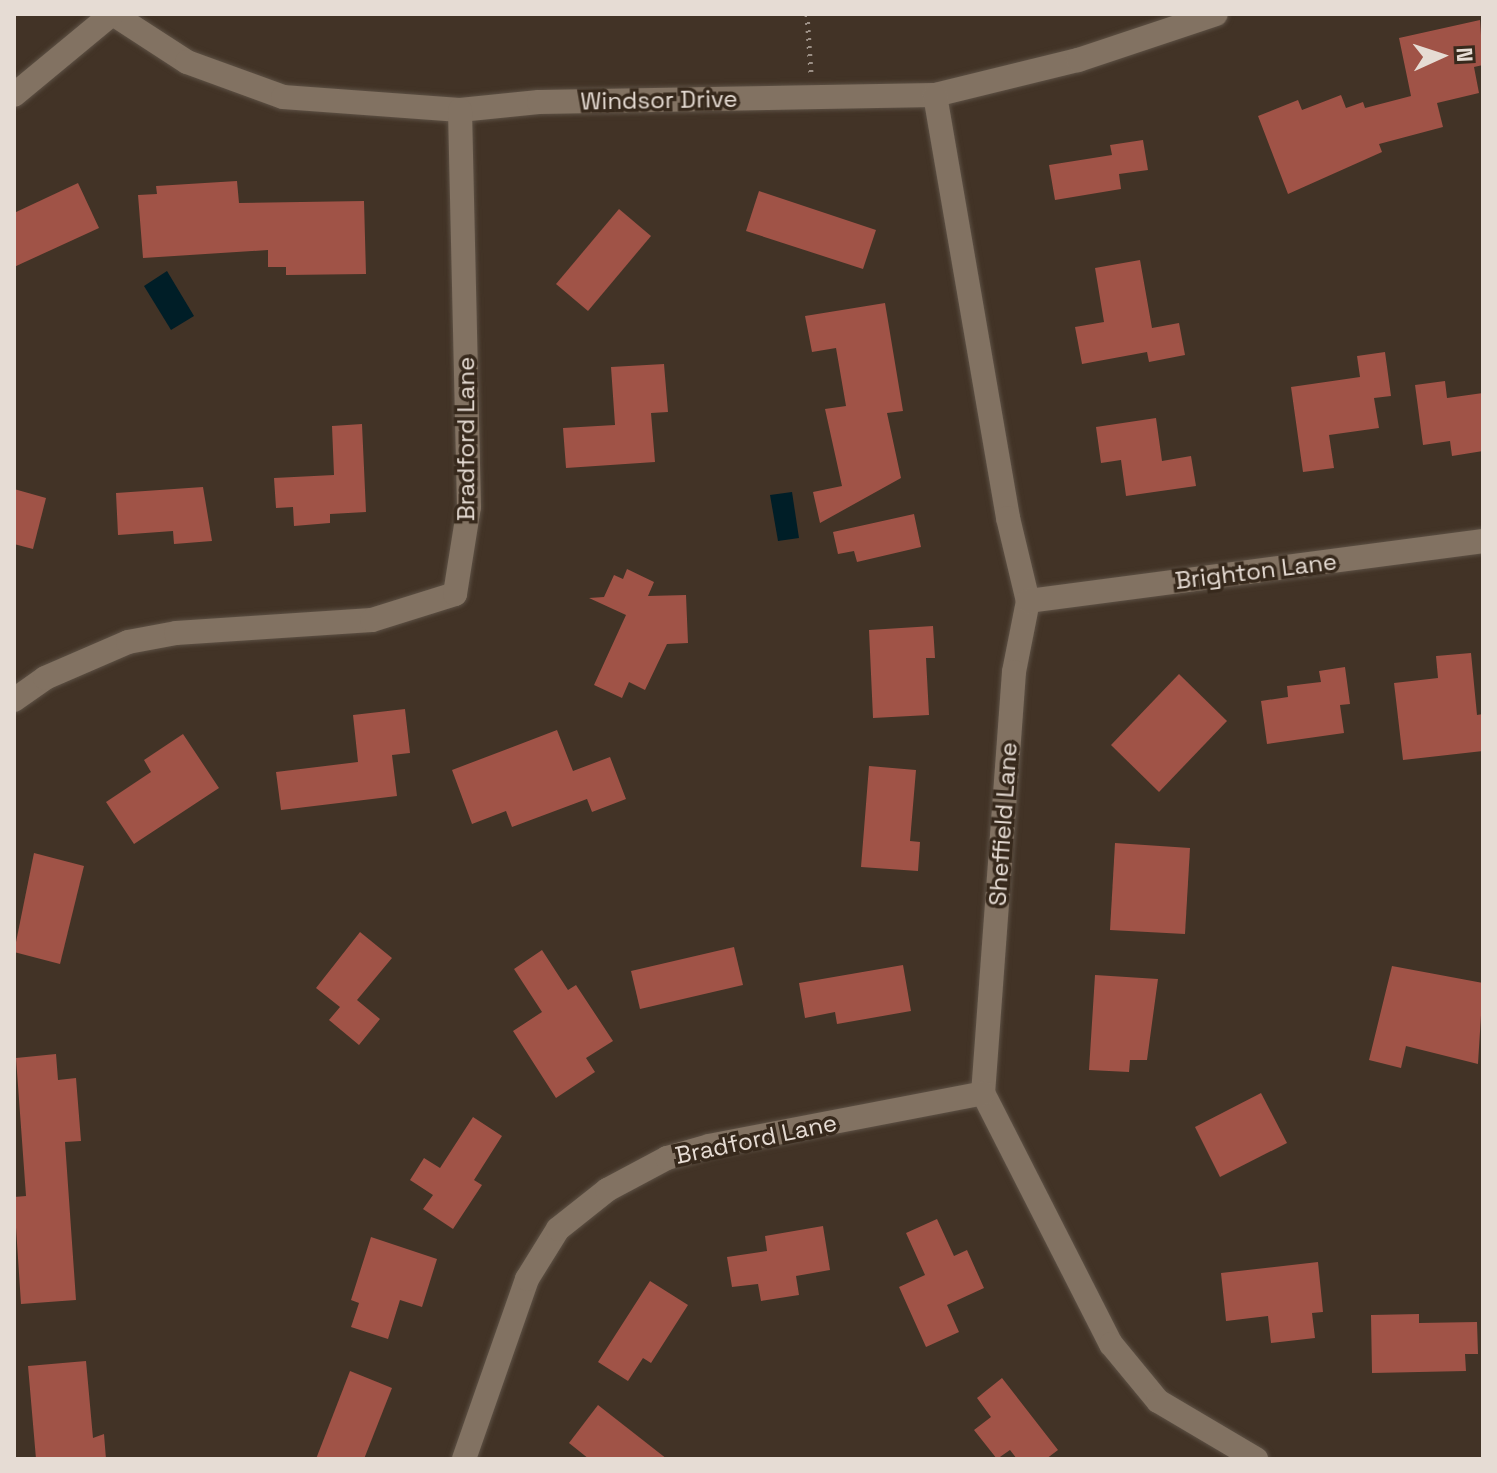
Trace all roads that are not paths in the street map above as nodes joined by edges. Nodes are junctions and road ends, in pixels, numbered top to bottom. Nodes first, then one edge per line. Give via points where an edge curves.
1 (112, 14) edge
2 (1216, 14) edge
3 (14, 95) edge
4 (935, 95) junction
5 (460, 110) junction
6 (1483, 541) edge
7 (1028, 601) junction
8 (14, 700) edge
9 (983, 1093) junction
10 (464, 1459) edge
11 (1256, 1459) edge

1 - 3 street
1 - 5 street, Windsor Drive via 187,62 283,97
2 - 4 street, Windsor Drive via 1078,60
4 - 5 street, Windsor Drive via 539,102
4 - 7 street, Sheffield Lane via 1008,518
5 - 8 street, Bradford Lane via 469,507 455,594 372,620 176,633 128,642 45,678
6 - 7 street, Brighton Lane
7 - 9 street, Sheffield Lane via 1014,672
9 - 10 street, Bradford Lane via 709,1146 667,1158 607,1190 558,1229 527,1279
9 - 11 street, Sheffield Lane via 1066,1266 1111,1344 1158,1401

